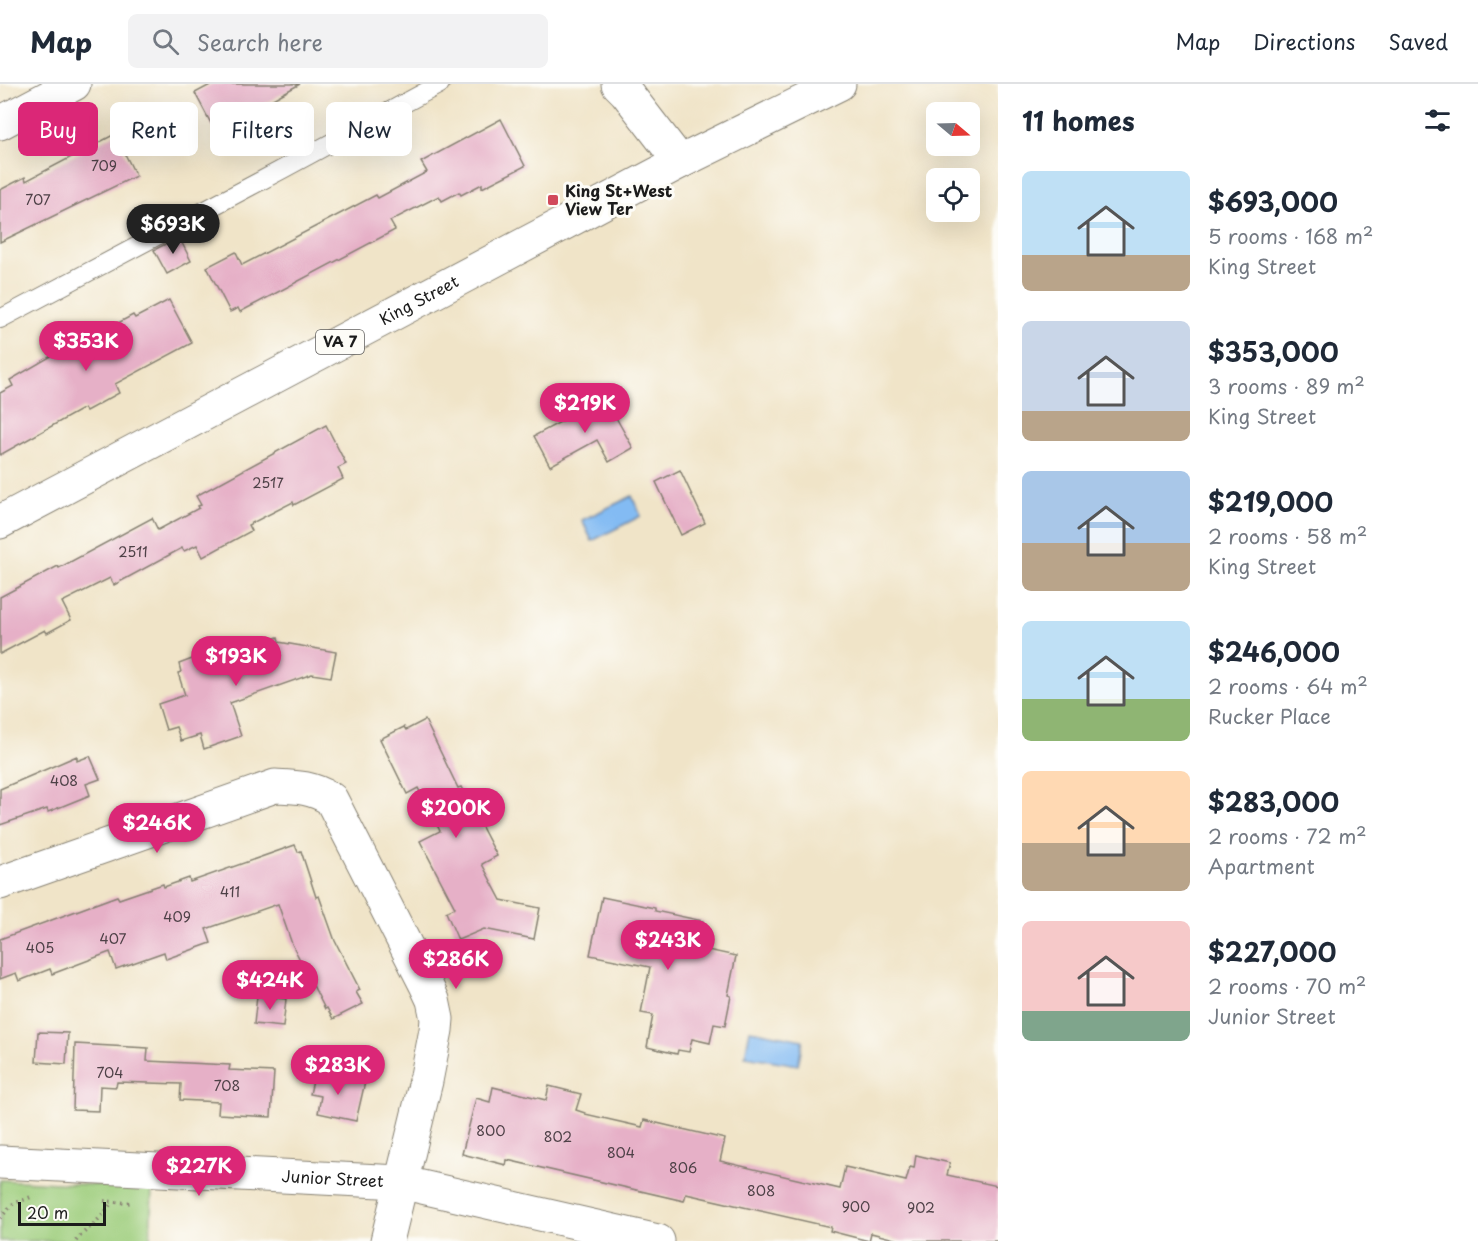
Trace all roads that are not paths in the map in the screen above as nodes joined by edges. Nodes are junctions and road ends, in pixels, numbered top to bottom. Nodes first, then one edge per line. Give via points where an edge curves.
1 (74, 84) edge
2 (440, 84) edge
3 (618, 84) edge
4 (838, 84) edge
5 (0, 123) edge
6 (680, 162) junction
7 (0, 319) edge
8 (0, 522) edge
9 (0, 883) edge
10 (0, 1162) edge
11 (400, 1182) junction
12 (387, 1241) edge
13 (658, 1241) edge

1 - 5 street
2 - 7 lane
3 - 6 street
4 - 6 street, King Street / VA 7
6 - 8 street, King Street / VA 7
9 - 11 street via 275,786 305,787 331,799 426,985 437,1019
10 - 11 street, Junior Street
11 - 12 street
11 - 13 street, Junior Street

